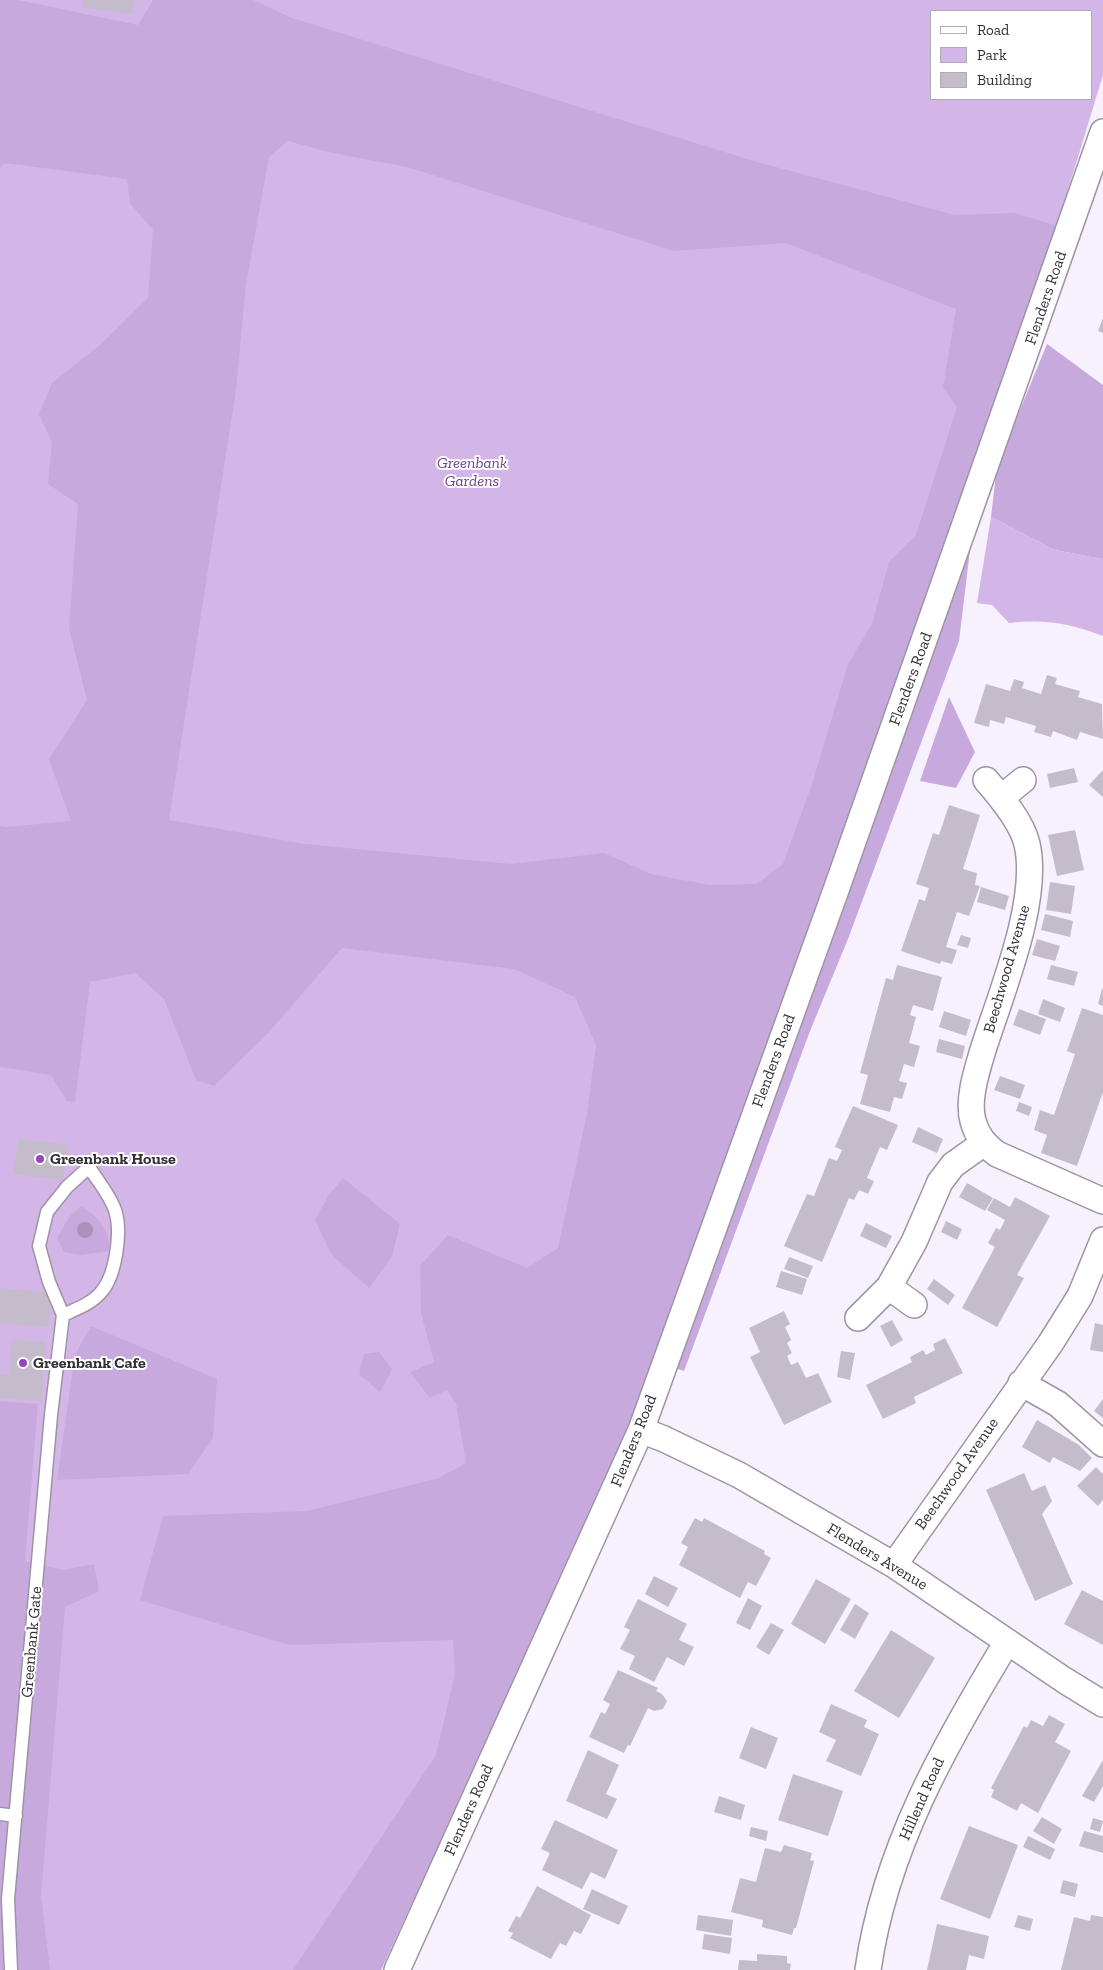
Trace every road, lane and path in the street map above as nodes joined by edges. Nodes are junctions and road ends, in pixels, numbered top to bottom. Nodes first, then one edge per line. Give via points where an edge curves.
1 (1101, 149) edge
2 (1023, 780) dead end
3 (984, 1143) junction
4 (1103, 1200) edge
5 (1103, 1240) edge
6 (889, 1287) junction
7 (914, 1305) dead end
8 (63, 1315) junction
9 (858, 1318) dead end
10 (1021, 1383) junction
11 (641, 1430) junction
12 (1103, 1444) edge
13 (894, 1565) junction
14 (1007, 1642) junction
15 (1103, 1704) edge
16 (0, 1814) edge
17 (16, 1816) junction
18 (11, 1970) edge
19 (397, 1970) edge
20 (868, 1970) edge

1 - 11 street, Flenders Road
2 - 3 street, Beechwood Avenue via 994,789 1026,842 1031,872 1026,912 979,1066 973,1096 972,1119
3 - 4 street, Beechwood Avenue via 997,1154
3 - 6 street via 954,1164 940,1182 914,1242
5 - 10 street, Beechwood Avenue via 1080,1296
6 - 7 street
6 - 9 street
8 - 8 lane, Greenbank Gate via 39,1246 47,1212 67,1187 90,1167 115,1210 117,1240 114,1266 102,1292 83,1307
8 - 17 lane, Greenbank Gate via 51,1416
10 - 12 street via 1058,1404
10 - 13 street, Beechwood Avenue
11 - 13 street, Flenders Avenue via 739,1475
11 - 19 street, Flenders Road
13 - 14 street, Flenders Avenue
14 - 15 street, Flenders Avenue
14 - 20 street, Hillend Road via 940,1756 906,1829 871,1945
16 - 17 lane
17 - 18 lane, Greenbank Gate via 8,1899

